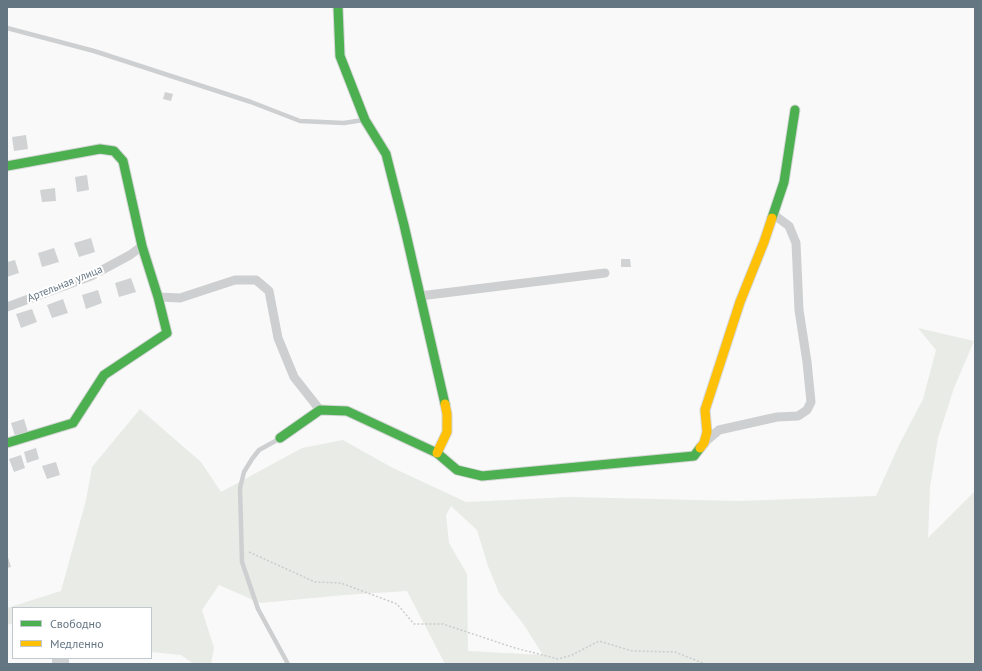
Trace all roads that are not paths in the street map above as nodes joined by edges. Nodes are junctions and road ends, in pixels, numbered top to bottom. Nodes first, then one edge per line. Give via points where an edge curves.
1 (338, 7) edge
2 (7, 28) edge
3 (795, 110) dead end
4 (365, 120) junction
5 (7, 166) edge
6 (773, 214) junction
7 (142, 246) junction
8 (605, 273) dead end
9 (420, 296) junction
10 (158, 297) junction
11 (7, 307) edge
12 (320, 410) junction
13 (280, 438) joint
14 (7, 443) edge
15 (704, 443) junction
16 (437, 453) junction
17 (288, 664) edge

1 - 4 street via 340,56
2 - 4 lane via 94,51 251,102 300,121 344,123
3 - 6 street via 784,182
4 - 9 street via 386,154
5 - 7 street via 100,149 114,151 123,161
6 - 15 street via 740,302 705,410
6 - 15 street via 789,226 796,243 798,310 811,402 807,410 798,416 777,417 719,430
7 - 10 street
7 - 11 street, Артельная улица via 90,276
8 - 9 street
9 - 16 street via 447,414 447,432
10 - 12 street via 180,298 235,280 256,280 269,291 278,338 294,377
10 - 14 street via 167,333 104,375 73,423
12 - 13 street
12 - 16 street via 348,411
13 - 17 lane via 259,450 244,472 240,488 241,549 242,562 258,609
15 - 16 street via 694,456 482,476 457,470

